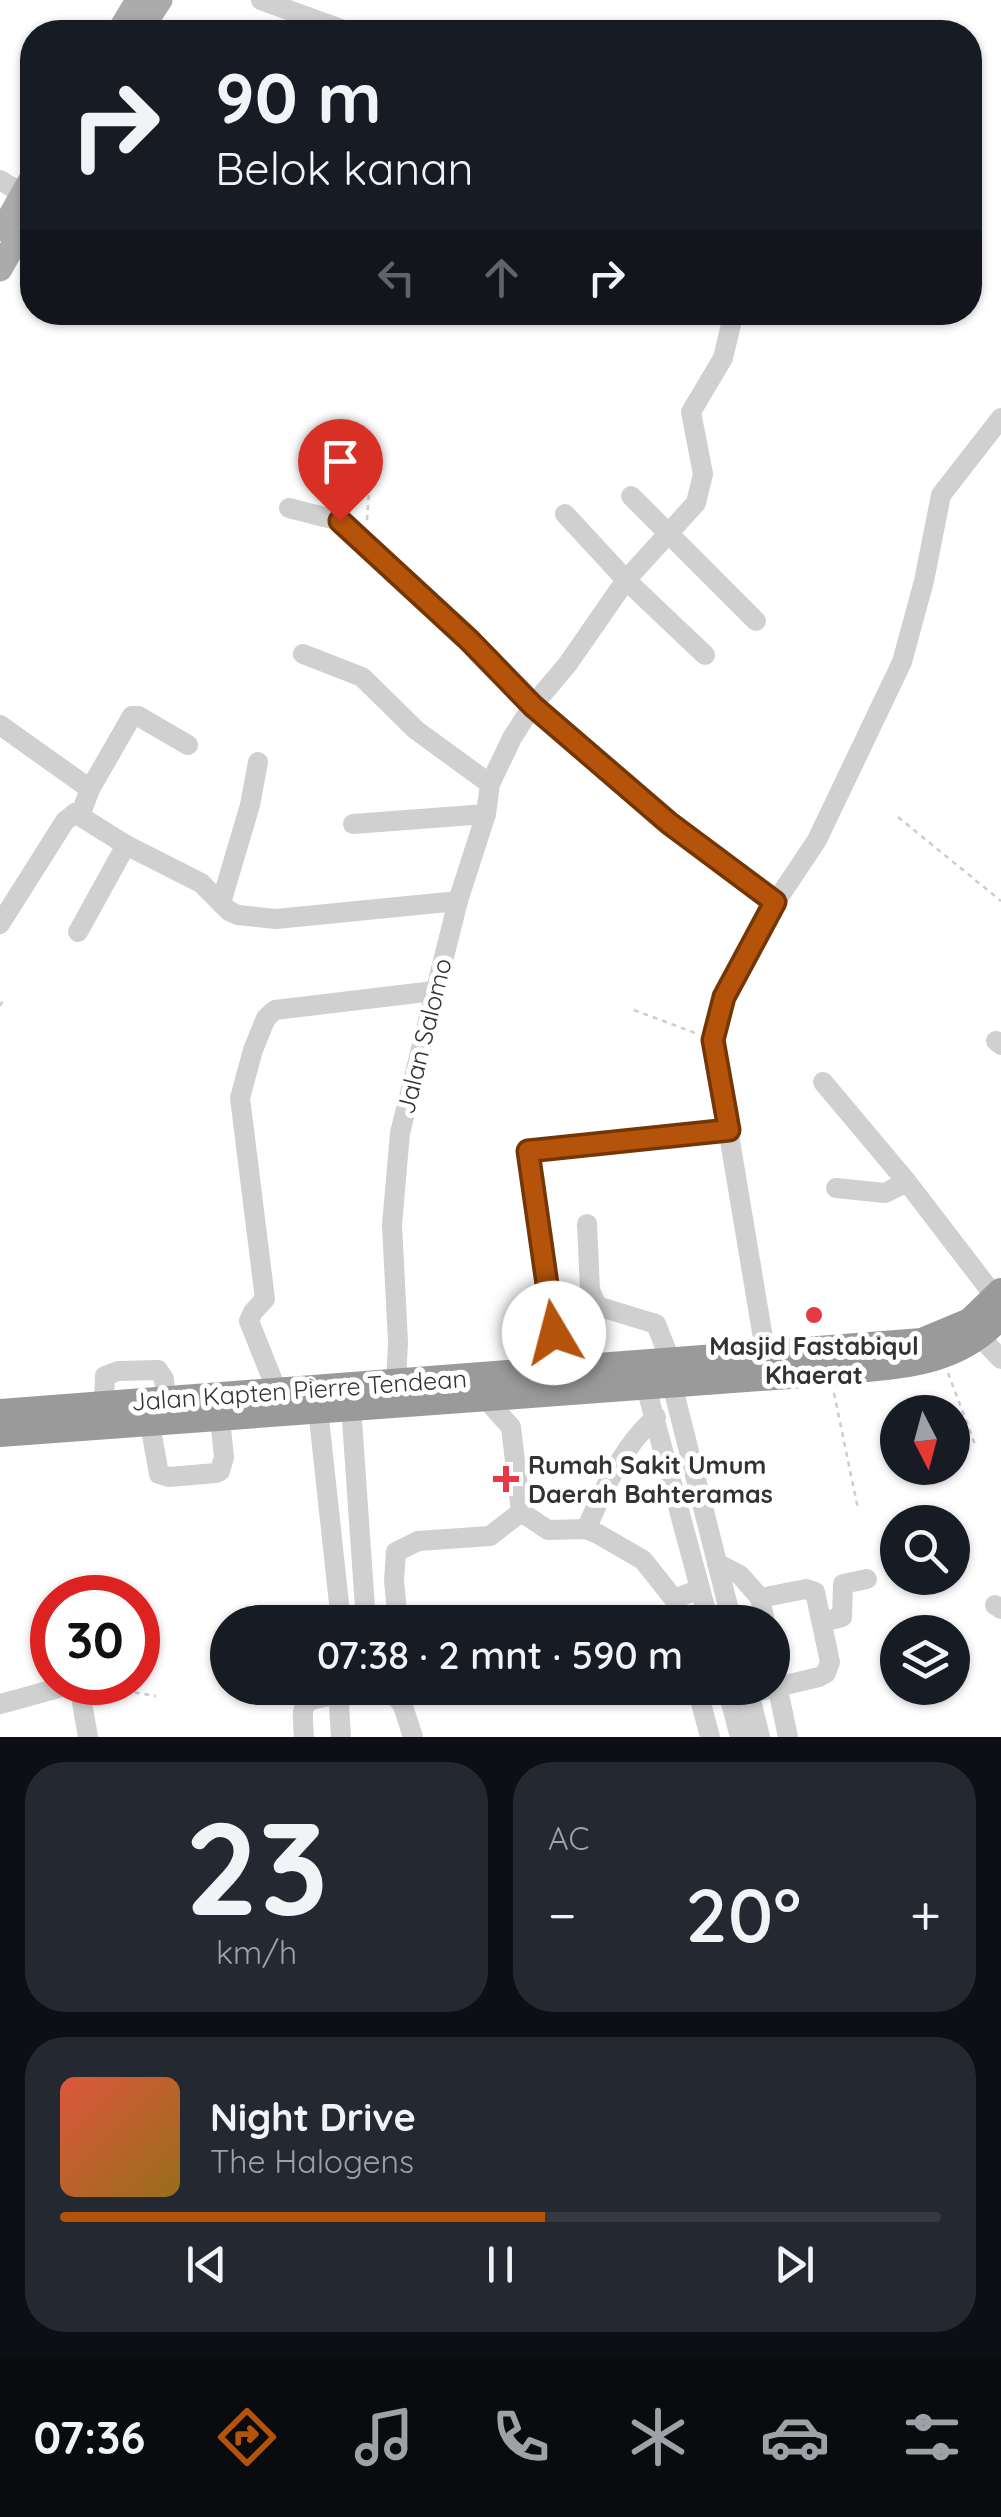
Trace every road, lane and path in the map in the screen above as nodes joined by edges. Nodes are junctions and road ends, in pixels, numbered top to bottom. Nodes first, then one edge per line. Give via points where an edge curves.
1 (260, 0) edge
2 (316, 20) edge
3 (20, 207) edge
4 (20, 218) edge
5 (0, 234) edge
6 (0, 269) edge
7 (731, 325) edge
8 (1001, 418) edge
9 (369, 490) dead end
10 (632, 496) dead end
11 (289, 508) dead end
12 (565, 514) dead end
13 (670, 534) junction
14 (364, 546) junction
15 (626, 580) junction
16 (756, 621) dead end
17 (303, 654) dead end
18 (705, 655) dead end
19 (533, 706) junction
20 (0, 725) edge
21 (188, 745) dead end
22 (258, 762) dead end
23 (490, 784) junction
24 (90, 789) junction
25 (486, 814) junction
26 (80, 816) junction
27 (898, 817) dead end
28 (352, 824) dead end
29 (126, 846) junction
30 (458, 901) junction
31 (775, 902) junction
32 (1001, 902) edge
33 (221, 903) junction
34 (0, 924) edge
35 (78, 932) dead end
36 (434, 991) junction
37 (3, 1000) dead end
38 (0, 1006) edge
39 (634, 1010) dead end
40 (713, 1040) junction
41 (822, 1082) dead end
42 (729, 1130) junction
43 (907, 1182) junction
44 (836, 1188) dead end
45 (586, 1224) dead end
46 (999, 1302) edge
47 (980, 1337) junction
48 (766, 1356) junction
49 (942, 1358) junction
50 (1001, 1359) edge
51 (559, 1370) junction
52 (829, 1372) junction
53 (660, 1376) junction
54 (396, 1383) junction
55 (277, 1391) junction
56 (534, 1394) junction
57 (485, 1398) junction
58 (335, 1402) junction
59 (0, 1412) edge
60 (158, 1412) junction
61 (656, 1418) junction
62 (220, 1419) junction
63 (511, 1427) junction
64 (0, 1434) edge
65 (976, 1446) dead end
66 (858, 1509) dead end
67 (521, 1512) junction
68 (586, 1529) junction
69 (717, 1562) junction
70 (868, 1579) dead end
71 (700, 1589) junction
72 (760, 1598) junction
73 (674, 1599) junction
74 (340, 1605) edge
75 (364, 1605) edge
76 (396, 1605) edge
77 (676, 1605) edge
78 (704, 1605) edge
79 (728, 1605) edge
80 (761, 1605) edge
81 (823, 1622) junction
82 (790, 1683) edge
83 (30, 1695) edge
84 (0, 1704) edge
85 (83, 1705) edge
86 (303, 1705) edge
87 (339, 1705) edge
88 (405, 1705) edge
89 (702, 1705) edge
90 (739, 1705) edge
91 (745, 1705) edge
92 (781, 1705) edge
93 (88, 1737) edge
94 (304, 1737) edge
95 (341, 1737) edge
96 (413, 1737) edge
97 (710, 1737) edge
98 (740, 1737) edge
99 (760, 1737) edge
100 (788, 1737) edge

1 - 2 street
3 - 5 main road
4 - 6 main road
7 - 13 street, Jalan Salomo via 722,358 691,412 703,474 696,503
8 - 31 street via 941,495 902,662 817,840
9 - 14 path
10 - 13 street
11 - 14 street via 340,521
12 - 15 street
13 - 15 street, Jalan Salomo
13 - 16 street
14 - 19 street
15 - 18 street
15 - 19 street, Jalan Salomo
17 - 23 street via 362,677 416,730
19 - 23 street, Jalan Salomo
19 - 31 street via 669,823
20 - 24 street
21 - 24 street via 132,716
22 - 33 street
23 - 25 street, Jalan Salomo
24 - 26 street
25 - 28 street
25 - 30 street, Jalan Salomo
26 - 29 street
26 - 34 street via 65,821
27 - 32 path
29 - 33 street via 202,883
29 - 35 street
30 - 33 street via 276,918 238,915
30 - 36 street, Jalan Salomo
31 - 40 street via 724,997
36 - 54 street, Jalan Salomo via 395,1174
36 - 55 street via 276,1010 253,1050 240,1098 265,1299 249,1321
37 - 38 path
39 - 40 path
40 - 42 street
41 - 43 street
42 - 48 street
42 - 51 street via 528,1151
43 - 44 street via 884,1193
43 - 46 street
45 - 53 street via 597,1306 656,1324
46 - 47 highway, Jalan Kapten Pierre Tendean
46 - 48 highway, Jalan Kapten Pierre Tendean via 922,1342
47 - 49 highway, Jalan Kapten Pierre Tendean
47 - 50 street
48 - 53 highway, Jalan Kapten Pierre Tendean
49 - 52 highway, Jalan Kapten Pierre Tendean
49 - 65 path
51 - 53 highway, Jalan Kapten Pierre Tendean
51 - 54 highway, Jalan Kapten Pierre Tendean
52 - 53 highway, Jalan Kapten Pierre Tendean
52 - 66 path
53 - 56 highway, Jalan Kapten Pierre Tendean
53 - 61 street
53 - 69 street
54 - 58 highway, Jalan Kapten Pierre Tendean
55 - 58 highway, Jalan Kapten Pierre Tendean
55 - 60 highway, Jalan Kapten Pierre Tendean
56 - 57 highway, Jalan Kapten Pierre Tendean
56 - 63 street
57 - 58 highway, Jalan Kapten Pierre Tendean
57 - 63 street
58 - 62 highway, Jalan Kapten Pierre Tendean
58 - 74 street
58 - 75 street
59 - 60 highway, Jalan Kapten Pierre Tendean via 104,1406
60 - 62 highway, Jalan Kapten Pierre Tendean
60 - 62 street via 159,1474 220,1471
60 - 64 highway, Jalan Kapten Pierre Tendean
61 - 68 street via 620,1458
61 - 71 street
63 - 67 street
67 - 68 street via 548,1530
67 - 76 street via 490,1536 418,1541 396,1552
68 - 73 street via 643,1560
69 - 72 street
69 - 79 street
70 - 81 street via 843,1584 842,1617
71 - 73 street
71 - 78 street
72 - 80 street
72 - 81 street via 811,1590
73 - 77 street
81 - 82 street via 826,1673
83 - 84 street
85 - 93 street
86 - 94 street
87 - 95 street
88 - 96 street
89 - 97 street
90 - 98 street
91 - 99 street
92 - 100 street

